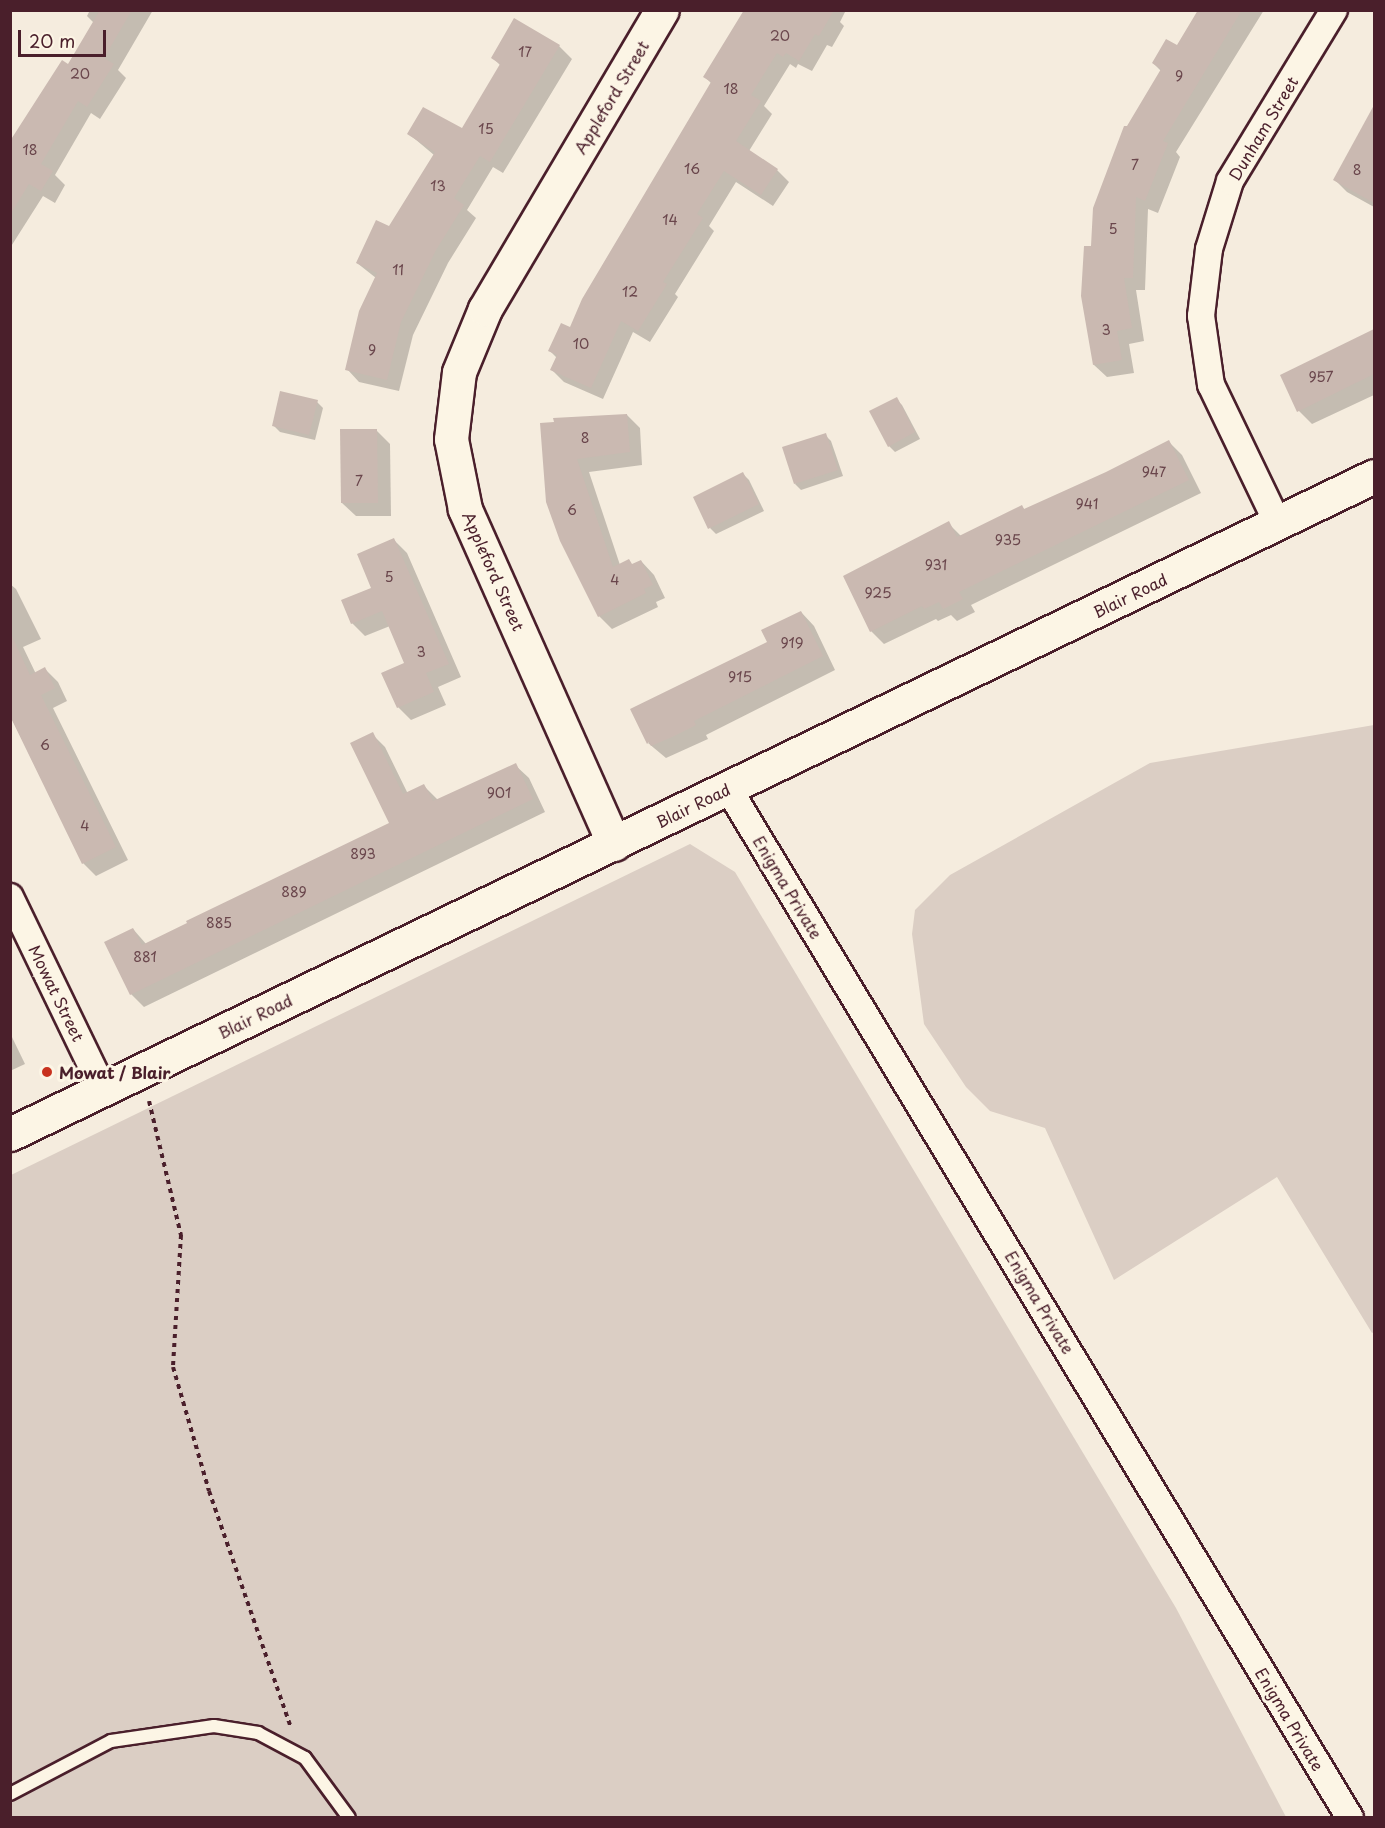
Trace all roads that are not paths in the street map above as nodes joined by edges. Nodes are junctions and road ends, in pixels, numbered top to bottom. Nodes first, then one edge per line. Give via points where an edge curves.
1 (662, 10) edge
2 (1334, 10) edge
3 (1374, 476) edge
4 (1278, 524) junction
5 (728, 788) junction
6 (614, 844) junction
7 (10, 897) edge
8 (103, 1089) junction
9 (10, 1134) edge
10 (10, 1794) edge
11 (349, 1818) edge
12 (1350, 1818) edge

1 - 6 main road, Appleford Street via 485,309 459,372 451,439 465,509
2 - 4 street, Dunham Street via 1230,181 1209,249 1201,316 1211,386
3 - 4 main road, Blair Road
4 - 5 main road, Blair Road
5 - 6 main road, Blair Road
5 - 12 street, Enigma Private
6 - 8 main road, Blair Road
7 - 8 street, Mowat Street
8 - 9 main road, Blair Road
10 - 11 lane via 111,1740 214,1726 258,1733 305,1758

